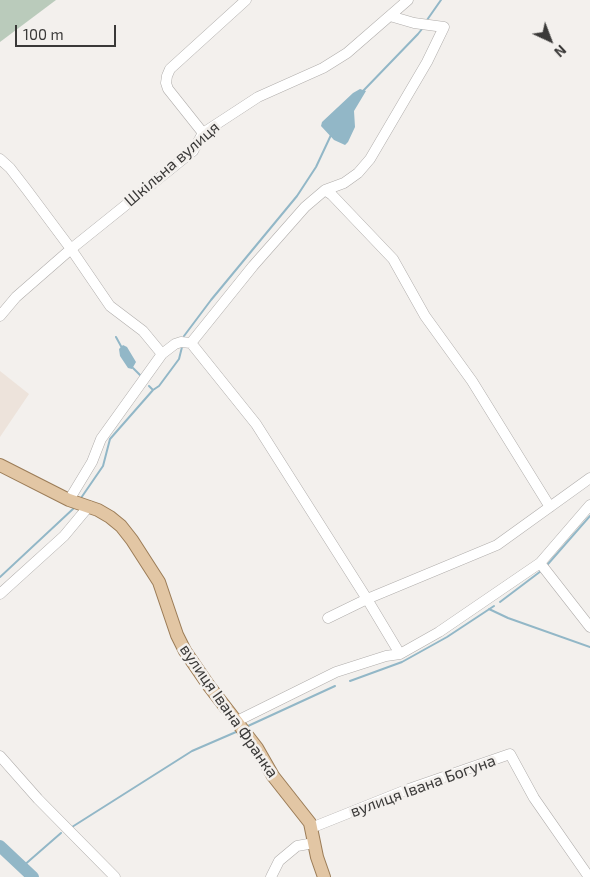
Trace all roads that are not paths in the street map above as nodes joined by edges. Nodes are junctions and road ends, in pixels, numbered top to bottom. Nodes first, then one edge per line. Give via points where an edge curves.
1 (246, 0) edge
2 (408, 0) edge
3 (390, 16) junction
4 (203, 133) junction
5 (0, 159) edge
6 (325, 190) junction
7 (71, 249) junction
8 (0, 316) edge
9 (190, 343) junction
10 (162, 354) junction
11 (0, 466) edge
12 (590, 478) edge
13 (69, 500) junction
14 (590, 505) edge
15 (89, 506) junction
16 (550, 507) junction
17 (540, 563) junction
18 (0, 594) edge
19 (368, 599) junction
20 (328, 618) dead end
21 (590, 627) edge
22 (400, 654) junction
23 (237, 721) junction
24 (0, 756) edge
25 (312, 828) junction
26 (314, 843) junction
27 (115, 877) edge
28 (271, 877) edge
29 (324, 877) edge
30 (589, 877) edge

1 - 4 street via 170,69 167,76 168,89
2 - 3 street, Шкільна вулиця
3 - 4 street, Шкільна вулиця via 324,68 258,97
3 - 6 street via 444,27 370,159 344,183
4 - 7 street, Шкільна вулиця via 193,150
5 - 7 street
6 - 9 street via 252,266
6 - 16 street via 393,259 425,316 472,382
7 - 8 street, Шкільна вулиця via 16,297
7 - 10 street via 110,306 143,331
9 - 10 street via 175,344
9 - 19 street via 256,424
10 - 13 street via 101,439 92,462
11 - 13 main road, вулиця Івана Франка
12 - 16 street
13 - 15 main road, вулиця Івана Франка
14 - 17 street
15 - 18 street via 64,536
15 - 23 main road, вулиця Івана Франка via 121,526 146,559 160,582 184,651
16 - 19 street via 497,545
17 - 21 street
17 - 22 street via 439,632
19 - 20 street
19 - 22 street
22 - 23 street via 336,672
23 - 25 main road, вулиця Івана Франка
24 - 27 street
25 - 26 main road, вулиця Івана Франка
25 - 30 street, вулиця Івана Богуна via 406,790 510,754 534,798
26 - 28 street via 297,846 279,861
26 - 29 main road, вулиця Івана Франка

